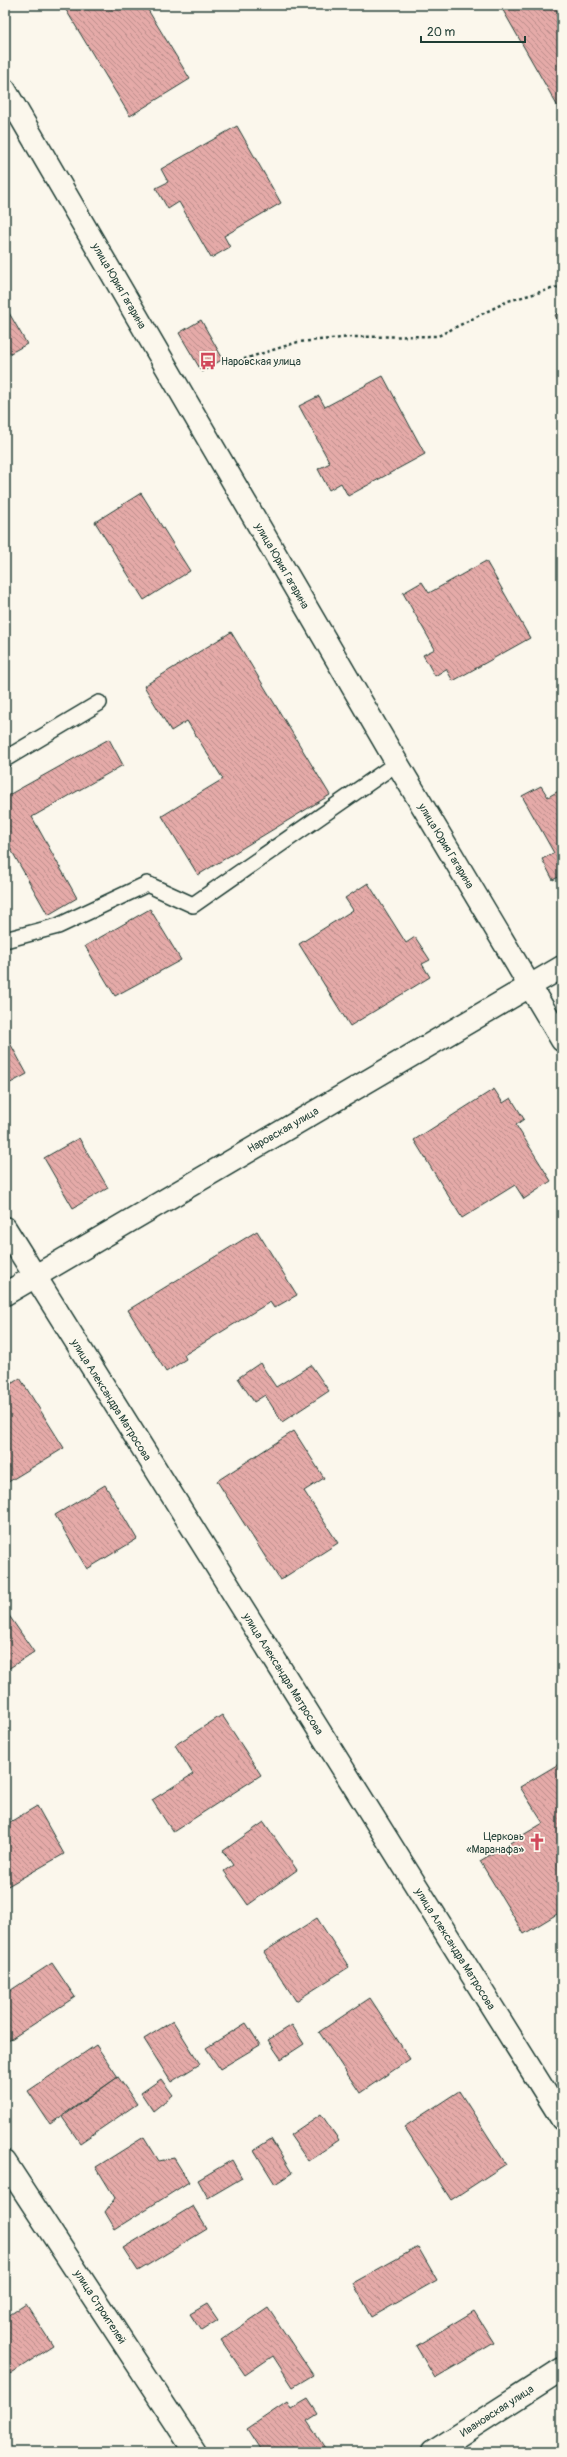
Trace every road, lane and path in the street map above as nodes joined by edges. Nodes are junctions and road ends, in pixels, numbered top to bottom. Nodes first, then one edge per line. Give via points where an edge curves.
1 (5, 90) edge
2 (562, 286) edge
3 (238, 361) dead end
4 (99, 703) dead end
5 (5, 760) edge
6 (397, 763) junction
7 (5, 940) edge
8 (562, 967) edge
9 (529, 985) junction
10 (562, 1040) edge
11 (5, 1228) edge
12 (34, 1277) junction
13 (5, 1294) edge
14 (562, 2119) edge
15 (5, 2162) edge
16 (562, 2369) edge
17 (195, 2452) edge
18 (432, 2452) edge

1 - 6 street, улица Юрия Гагарина
2 - 3 path via 508,301 438,336 352,337 298,342
4 - 5 lane
6 - 7 lane via 193,905 147,884 58,926
6 - 9 street, улица Юрия Гагарина
8 - 9 street, Наровская улица
9 - 10 street, улица Юрия Гагарина
9 - 12 street, Наровская улица
11 - 12 street, улица Александра Матросова
12 - 13 street, Наровская улица
12 - 14 street, улица Александра Матросова
15 - 17 street, улица Строителей
16 - 18 street, Ивановская улица

